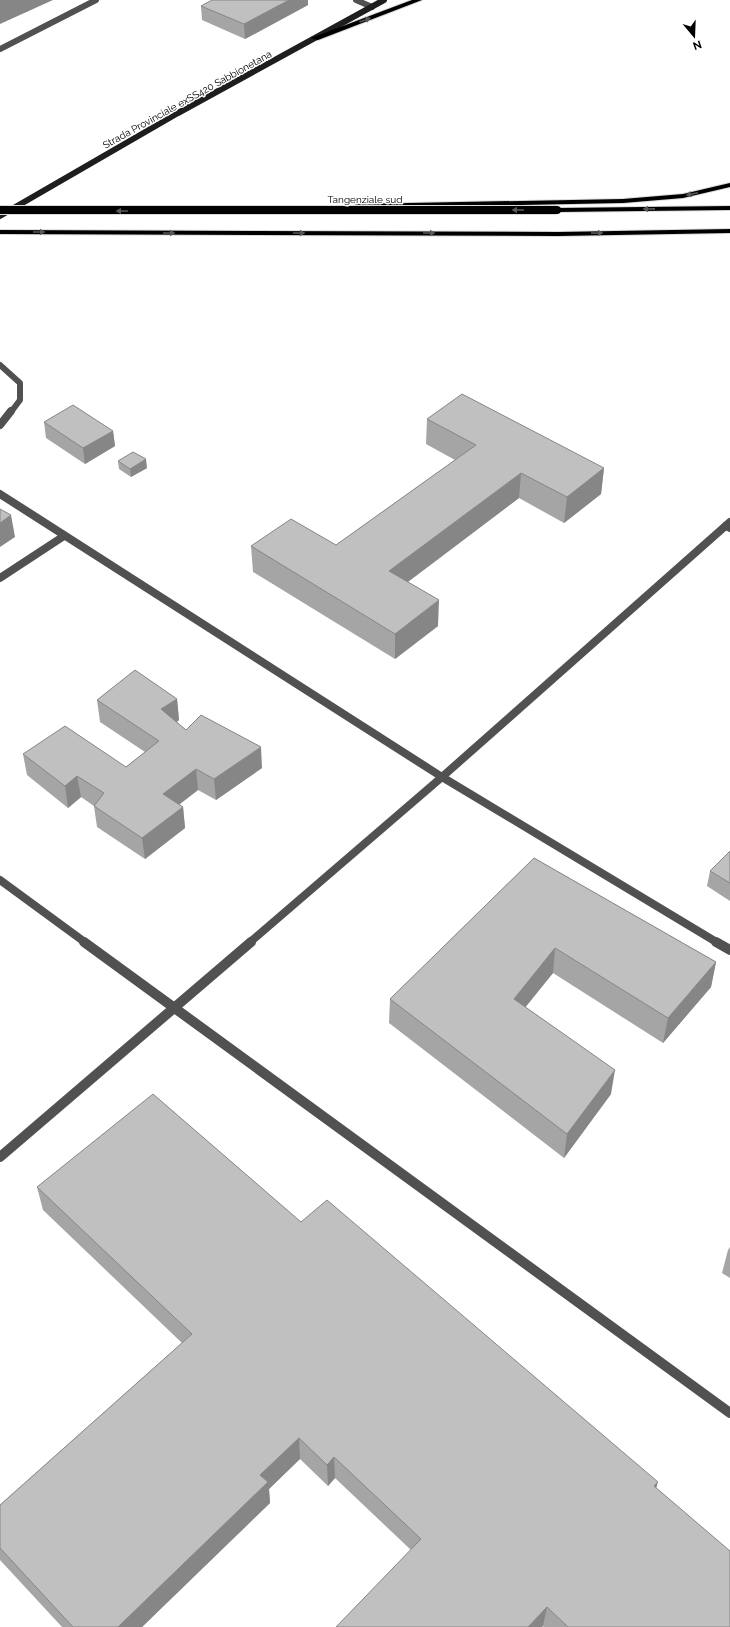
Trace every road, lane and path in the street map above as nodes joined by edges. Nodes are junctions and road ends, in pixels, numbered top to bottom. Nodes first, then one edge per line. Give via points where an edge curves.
1 (96, 0) edge
2 (356, 0) edge
3 (384, 0) edge
4 (419, 0) edge
5 (372, 6) junction
6 (315, 38) junction
7 (0, 49) edge
8 (730, 185) edge
9 (556, 206) junction
10 (730, 208) edge
11 (0, 210) edge
12 (0, 216) edge
13 (730, 231) edge
14 (0, 232) edge
15 (0, 365) edge
16 (0, 425) edge
17 (0, 494) edge
18 (729, 525) edge
19 (64, 536) junction
20 (0, 578) edge
21 (442, 777) junction
22 (0, 880) edge
23 (730, 950) edge
24 (174, 1007) junction
25 (0, 1157) edge
26 (730, 1412) edge

1 - 7 lane
2 - 5 lane
3 - 5 main road, Strada Provinciale exSS420 Sabbionetana
6 -> 4 highway
5 - 6 main road, Strada Provinciale exSS420 Sabbionetana
6 - 12 main road, Strada Provinciale exSS420 Sabbionetana via 178,113
8 -> 9 highway via 683,196
10 -> 9 highway, Tangenziale sud
9 -> 11 highway, Tangenziale sud, bridge via 151,211
14 -> 13 highway via 558,234
15 - 16 lane via 20,383 20,400
17 - 19 lane
18 - 21 lane
19 - 20 lane
19 - 21 lane
21 - 23 lane
21 - 24 lane
22 - 24 lane
24 - 25 lane
24 - 26 lane

